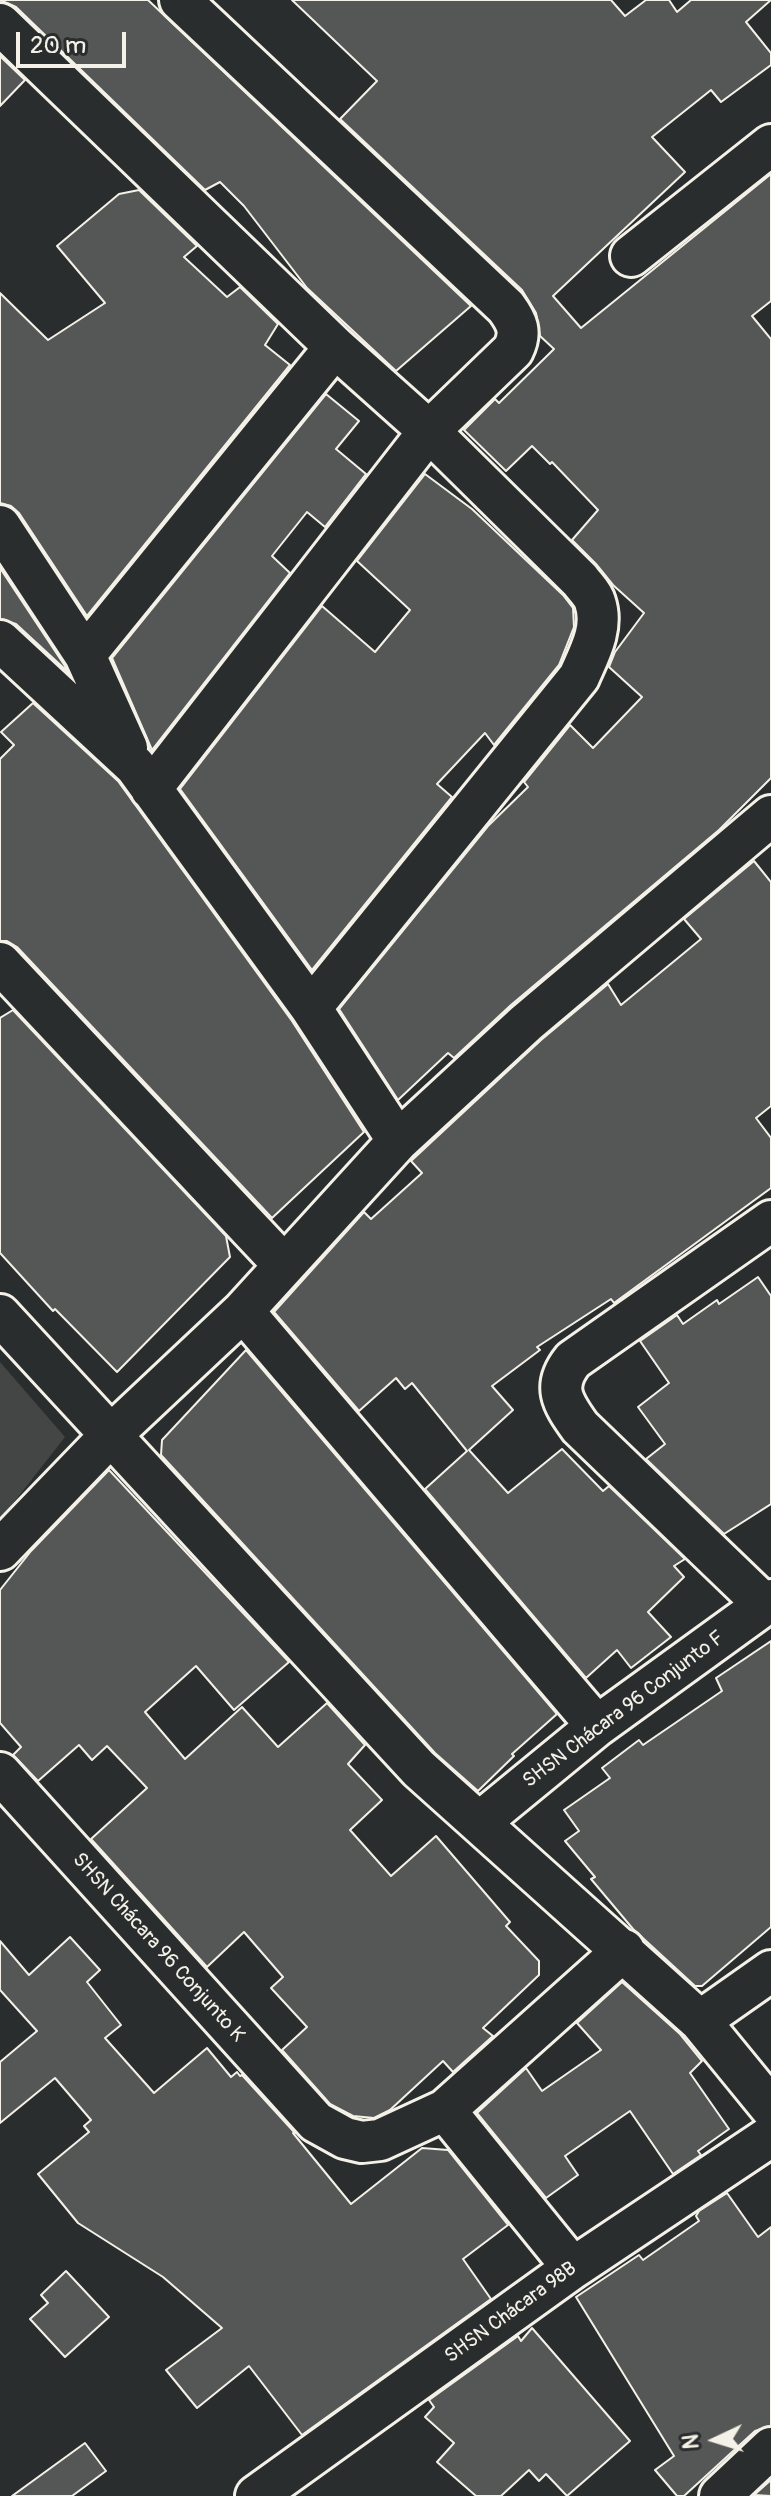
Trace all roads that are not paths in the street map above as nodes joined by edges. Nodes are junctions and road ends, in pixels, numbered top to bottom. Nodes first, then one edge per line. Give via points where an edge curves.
1 (180, 0) edge
2 (0, 24) edge
3 (771, 145) edge
4 (631, 256) dead end
5 (335, 347) junction
6 (429, 431) junction
7 (0, 526) edge
8 (0, 641) edge
9 (85, 655) junction
10 (143, 777) junction
11 (771, 816) edge
12 (0, 963) edge
13 (311, 1008) junction
14 (398, 1141) junction
15 (771, 1221) edge
16 (283, 1264) junction
17 (243, 1311) junction
18 (0, 1315) edge
19 (110, 1436) junction
20 (0, 1550) edge
21 (768, 1602) edge
22 (597, 1726) junction
23 (0, 1773) edge
24 (480, 1822) junction
25 (624, 1950) junction
26 (771, 1971) edge
27 (700, 2021) junction
28 (771, 2108) edge
29 (445, 2110) junction
30 (771, 2136) edge
31 (573, 2268) junction
32 (771, 2448) edge
33 (256, 2496) edge
34 (720, 2496) edge

1 - 6 street via 513,316 519,329 513,350
2 - 5 street
3 - 4 street
5 - 6 street
5 - 9 street
6 - 10 street
6 - 13 street via 580,580 595,601 598,625 579,677
7 - 9 street
8 - 10 street
9 - 10 street
10 - 13 street
11 - 14 street via 526,1023
12 - 16 street
13 - 14 street
14 - 16 street
15 - 21 street via 573,1360 561,1381 562,1397 580,1427
16 - 17 street
17 - 19 street
17 - 22 street
18 - 19 street
19 - 20 street
19 - 24 street via 419,1769
21 - 22 street, SHSN Chácara 96 Conjunto F
22 - 24 street, SHSN Chácara 96 Conjunto F
23 - 29 street, SHSN Chácara 96 Conjunto K via 316,2122 362,2142 380,2140
24 - 25 street
25 - 27 street
25 - 29 street
26 - 27 street
27 - 28 street
29 - 31 street
30 - 31 street, SHSN Chácara 98B
31 - 33 street, SHSN Chácara 98B
32 - 34 street

